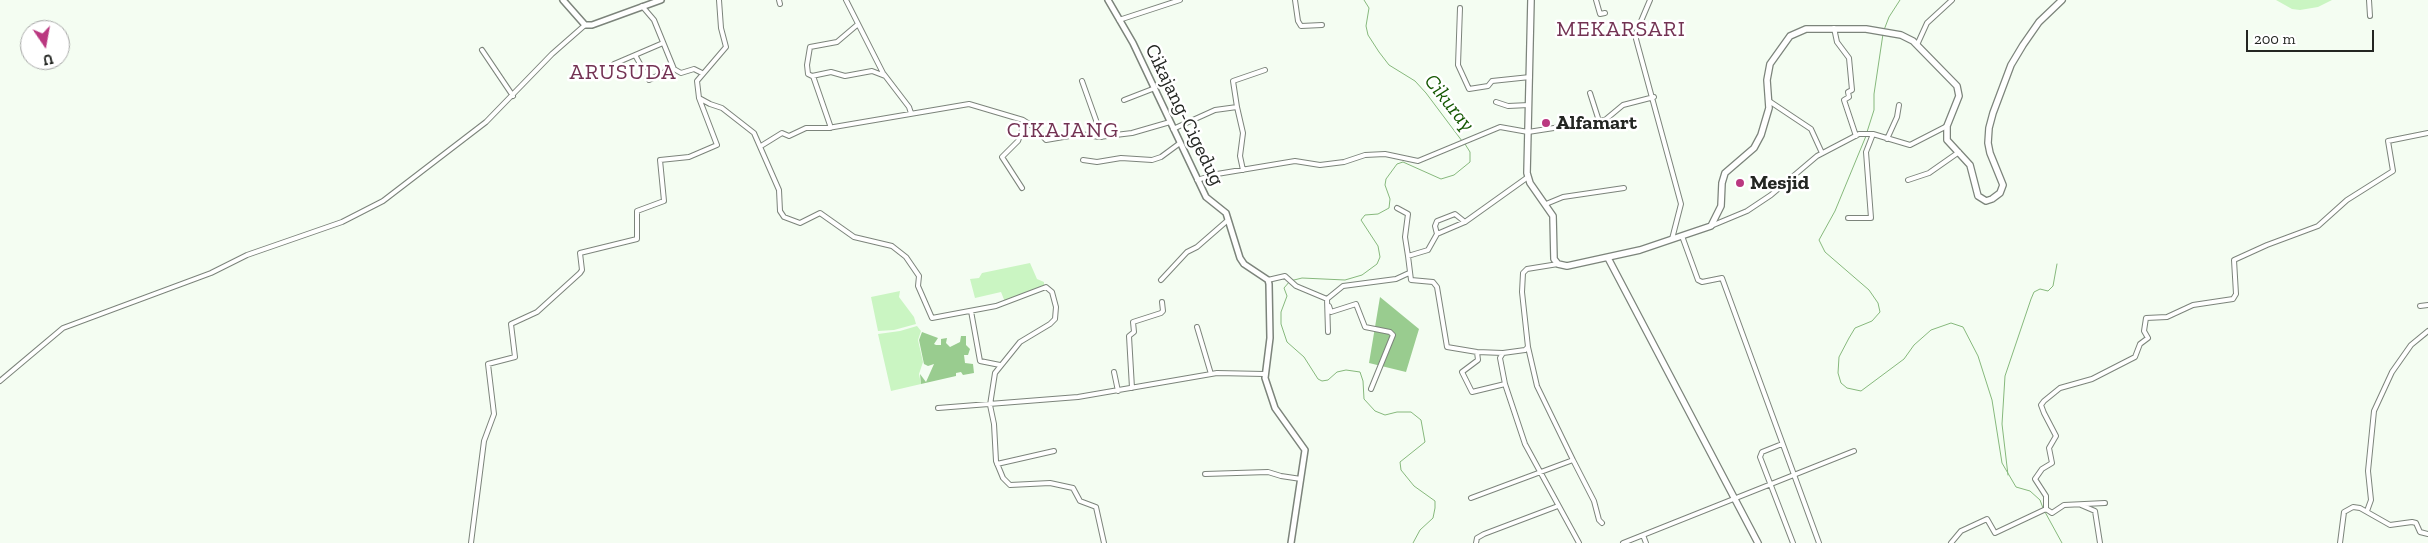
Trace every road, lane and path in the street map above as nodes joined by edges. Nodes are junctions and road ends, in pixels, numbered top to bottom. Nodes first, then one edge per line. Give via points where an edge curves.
1 (564, 0) edge
2 (660, 0) edge
3 (719, 0) edge
4 (846, 0) edge
5 (1108, 0) edge
6 (1180, 0) edge
7 (1295, 0) edge
8 (1531, 0) edge
9 (1596, 0) edge
10 (1650, 0) edge
11 (1952, 0) edge
12 (2062, 0) edge
13 (2369, 0) edge
14 (644, 3) edge
15 (1460, 8) dead end
16 (1605, 13) dead end
17 (2370, 16) dead end
18 (1119, 20) junction
19 (586, 25) junction
20 (857, 25) junction
21 (1322, 25) dead end
22 (1834, 28) junction
23 (663, 43) junction
24 (1917, 45) junction
25 (482, 50) dead end
26 (635, 55) junction
27 (614, 64) dead end
28 (673, 68) junction
29 (1264, 70) dead end
30 (702, 73) junction
31 (813, 76) junction
32 (885, 76) junction
33 (1530, 77) junction
34 (1082, 81) dead end
35 (1155, 88) junction
36 (1590, 93) dead end
37 (513, 96) junction
38 (1654, 97) junction
39 (699, 98) junction
40 (1124, 100) dead end
41 (1769, 101) junction
42 (1496, 102) dead end
43 (1529, 105) junction
44 (1899, 105) dead end
45 (1237, 107) junction
46 (911, 113) junction
47 (1598, 121) junction
48 (1025, 122) junction
49 (1170, 122) junction
50 (1947, 126) junction
51 (831, 128) junction
52 (1173, 129) junction
53 (1528, 132) junction
54 (1869, 133) junction
55 (2428, 134) edge
56 (1102, 136) junction
57 (1856, 136) junction
58 (1887, 139) junction
59 (1180, 143) junction
60 (761, 146) junction
61 (1959, 152) junction
62 (1822, 153) junction
63 (1083, 160) dead end
64 (1243, 170) junction
65 (1528, 177) junction
66 (1197, 180) junction
67 (1908, 180) dead end
68 (1022, 188) dead end
69 (1624, 188) dead end
70 (1546, 204) junction
71 (1397, 208) dead end
72 (1848, 218) dead end
73 (1228, 220) junction
74 (1465, 222) junction
75 (1711, 226) junction
76 (1437, 234) junction
77 (1682, 236) junction
78 (1672, 239) junction
79 (1408, 256) junction
80 (1608, 258) junction
81 (1558, 264) junction
82 (1409, 273) junction
83 (1161, 280) dead end
84 (1268, 280) junction
85 (1327, 299) junction
86 (1162, 302) dead end
87 (2428, 305) edge
88 (1329, 306) junction
89 (2420, 306) dead end
90 (972, 311) junction
91 (1197, 327) dead end
92 (2428, 331) edge
93 (1328, 332) dead end
94 (1528, 347) junction
95 (1477, 352) junction
96 (1503, 353) junction
97 (1000, 365) junction
98 (1114, 372) dead end
99 (1212, 374) junction
100 (1264, 374) junction
101 (0, 382) edge
102 (1504, 384) junction
103 (1132, 388) junction
104 (1371, 389) dead end
105 (1118, 390) junction
106 (990, 405) junction
107 (938, 408) dead end
108 (1782, 444) junction
109 (1054, 450) dead end
110 (1854, 452) dead end
111 (1573, 460) junction
112 (997, 464) junction
113 (1540, 473) junction
114 (1205, 474) dead end
115 (1793, 475) junction
116 (1302, 479) junction
117 (1771, 485) junction
118 (1471, 498) dead end
119 (1735, 498) junction
120 (2105, 503) dead end
121 (2076, 504) junction
122 (1558, 506) junction
123 (2046, 510) junction
124 (2367, 511) junction
125 (1602, 523) dead end
126 (2428, 534) edge
127 (1642, 535) junction
128 (471, 543) edge
129 (1104, 543) edge
130 (1291, 543) edge
131 (1476, 543) edge
132 (1578, 543) edge
133 (1623, 543) edge
134 (1646, 543) edge
135 (1758, 543) edge
136 (1793, 543) edge
137 (1819, 543) edge
138 (1951, 543) edge
139 (2100, 543) edge
140 (2340, 543) edge

1 - 19 street
2 - 14 street
3 - 30 street via 726,46
4 - 20 street
5 - 18 street, Cikajang-Cigedug
6 - 18 street
7 - 21 street via 1301,26
8 - 33 main road
9 - 16 street via 1600,14
10 - 38 street via 1636,33
11 - 24 street via 1927,23
12 - 61 main road via 2039,22 2023,45 2009,70 1993,114 1988,143 2003,185 1996,197 1989,201 1980,198 1976,193 1973,170
13 - 17 street
14 - 19 street
14 - 23 street
15 - 33 street via 1458,65 1469,88 1488,86 1492,81
18 - 35 street, Cikajang-Cigedug
19 - 37 street via 552,54
20 - 31 street via 837,42 810,47 807,69
20 - 32 street
22 - 24 main road via 1892,33 1905,36
22 - 41 main road via 1799,31 1786,41 1767,73
22 - 57 street via 1836,41 1849,58 1852,90 1844,100
23 - 26 street
23 - 28 street
24 - 50 main road via 1957,86 1959,96
25 - 37 street
26 - 27 street
26 - 28 street via 649,80
28 - 30 street via 680,73 694,69
29 - 45 street via 1233,81
30 - 39 street via 696,84
31 - 32 street via 831,72 844,76 872,70
31 - 51 street
32 - 46 street
33 - 43 main road
34 - 56 street
35 - 40 street
35 - 49 street, Cikajang-Cigedug
36 - 47 street
37 - 101 street via 486,122 383,201 342,222 247,255 211,273 63,328
38 - 47 street via 1624,105 1605,120
38 - 78 street via 1681,204
39 - 60 street via 722,108 754,132
39 - 128 street via 717,145 692,157 660,160 664,200 637,211 637,239 580,253 580,273 537,312 510,324 515,356 488,364 494,414 484,441
41 - 62 street via 1811,129
41 - 75 main road via 1768,113 1754,148 1725,173 1721,206
42 - 43 street via 1508,106
43 - 53 main road
44 - 58 street
45 - 52 street via 1215,110
45 - 64 street via 1243,133 1240,156
46 - 48 street via 971,104
46 - 51 street
47 - 53 street
48 - 56 street via 1046,140 1084,134
48 - 68 street via 1018,141 1002,157
49 - 52 street, Cikajang-Cigedug
49 - 56 street via 1132,133
50 - 58 street via 1910,145
50 - 61 main road via 1947,140
51 - 60 street via 806,128 789,136 782,133
52 - 59 street, Cikajang-Cigedug
53 - 64 street via 1500,127 1418,161 1383,154 1363,155 1347,162 1322,165 1296,161
53 - 65 main road
54 - 57 street
54 - 58 street
54 - 72 street via 1866,152 1871,218
55 - 123 street via 2388,141 2393,171 2347,200 2318,226 2234,260 2236,294 2233,299 2194,305 2167,317 2148,317 2144,330 2148,338 2140,344 2135,356 2092,379 2060,388 2044,401 2041,405 2056,436 2048,451 2052,462 2035,480 2046,496
57 - 62 street
59 - 63 street via 1152,160
59 - 66 street, Cikajang-Cigedug
60 - 90 street via 780,192 780,211 784,217 798,224 820,212 854,237 892,246 906,257 918,275 918,286 932,318
61 - 67 street via 1929,173
62 - 75 street via 1747,211
64 - 66 street
65 - 70 main road
65 - 74 street
66 - 73 street, Cikajang-Cigedug via 1208,200 1223,210
69 - 70 street via 1563,197
70 - 81 main road via 1554,216 1553,251
71 - 79 street via 1408,214 1405,237
73 - 83 street via 1188,252
73 - 84 street, Cikajang-Cigedug via 1244,264
74 - 76 street
74 - 76 street via 1455,214 1437,221
75 - 77 main road
76 - 79 street via 1428,250
77 - 78 main road
77 - 108 street via 1698,280 1722,278
78 - 80 main road
79 - 82 street
80 - 81 main road via 1572,266
80 - 119 main road
81 - 94 street via 1527,269 1523,273
82 - 85 street via 1396,279 1343,286
82 - 95 street via 1413,282 1433,282 1437,287 1447,347
84 - 85 street via 1283,276
84 - 100 street via 1270,338
85 - 88 street
86 - 103 street via 1161,313 1133,322 1134,332 1129,336
87 - 89 street
88 - 93 street
88 - 104 street via 1331,312 1356,304 1365,327 1393,335
90 - 97 street via 980,361
90 - 97 street via 999,306 1046,287 1052,292 1055,319 1020,342
91 - 99 street
92 - 124 street via 2411,345 2392,372 2374,411 2368,466 2371,500
94 - 96 street
94 - 111 street via 1537,386
95 - 96 street
95 - 102 street via 1478,360 1462,372 1472,392
96 - 102 street via 1500,358
97 - 106 street via 995,373
98 - 105 street
99 - 100 street
99 - 103 street
100 - 116 street via 1271,401 1305,450
102 - 113 street via 1525,444
103 - 105 street
105 - 106 street
106 - 107 street
106 - 112 street
108 - 115 street
108 - 117 street via 1760,454
109 - 112 street
110 - 115 street
111 - 113 street
111 - 125 street
112 - 129 street via 1010,485 1050,484 1073,488 1080,501 1096,507
113 - 118 street
113 - 122 street
114 - 116 street via 1268,472
115 - 117 street
115 - 137 street
116 - 130 street
117 - 119 street
117 - 136 street
119 - 127 street
119 - 135 main road
120 - 121 street
121 - 123 street via 2064,505 2054,513
121 - 139 street via 2095,511
122 - 131 street via 1484,534 1477,538
122 - 132 street
123 - 138 street via 1995,533 1987,519 1961,531
124 - 126 street via 2390,525 2414,522 2420,532
124 - 140 street via 2354,506 2346,509 2342,516
127 - 133 street
127 - 134 street

